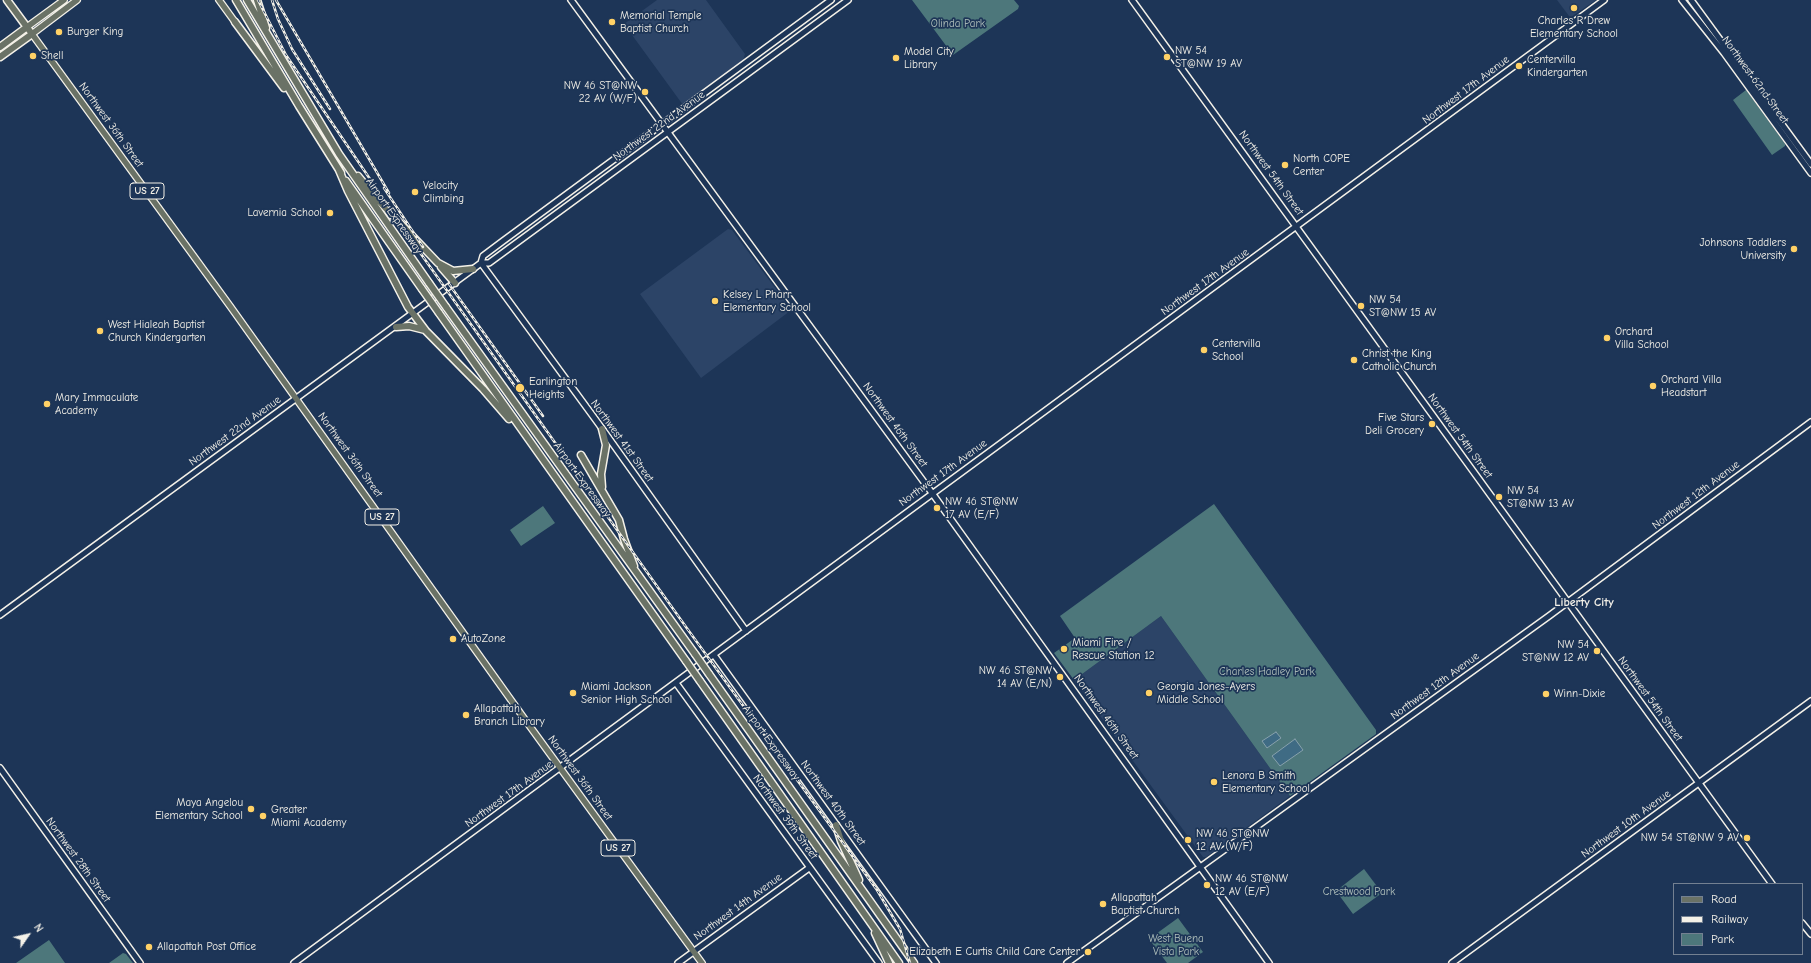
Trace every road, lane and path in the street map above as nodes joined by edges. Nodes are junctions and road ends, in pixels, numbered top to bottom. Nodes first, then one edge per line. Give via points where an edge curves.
1 (7, 0) edge
2 (64, 0) edge
3 (77, 0) edge
4 (219, 0) edge
5 (236, 0) edge
6 (247, 0) edge
7 (257, 0) edge
8 (571, 0) edge
9 (831, 0) edge
10 (848, 0) edge
11 (1132, 0) edge
12 (1604, 0) edge
13 (1682, 0) edge
14 (1691, 0) edge
15 (235, 22) joint
16 (27, 27) junction
17 (32, 34) junction
18 (271, 41) junction
19 (0, 47) edge
20 (0, 57) edge
21 (299, 106) junction
22 (663, 124) junction
23 (668, 132) junction
24 (339, 154) junction
25 (1811, 164) edge
26 (339, 170) junction
27 (1811, 173) edge
28 (1297, 226) junction
29 (438, 263) junction
30 (481, 264) junction
31 (473, 269) junction
32 (454, 283) junction
33 (414, 314) junction
34 (396, 327) junction
35 (426, 331) junction
36 (297, 399) junction
37 (1811, 422) edge
38 (602, 429) junction
39 (581, 455) dead end
40 (540, 456) junction
41 (932, 493) junction
42 (606, 497) junction
43 (639, 576) junction
44 (1568, 602) junction
45 (0, 614) edge
46 (746, 631) junction
47 (714, 655) junction
48 (676, 683) junction
49 (1811, 701) edge
50 (0, 768) edge
51 (560, 769) junction
52 (1699, 783) junction
53 (836, 825) junction
54 (1200, 866) junction
55 (809, 868) junction
56 (1771, 883) edge
57 (873, 904) junction
58 (1803, 924) edge
59 (873, 926) junction
60 (1811, 934) edge
61 (694, 952) junction
62 (140, 963) edge
63 (294, 963) edge
64 (678, 963) edge
65 (702, 963) edge
66 (879, 963) edge
67 (889, 963) edge
68 (899, 963) edge
69 (914, 963) edge
70 (936, 963) edge
71 (1067, 963) edge
72 (1269, 963) edge
73 (1452, 963) edge

1 - 16 highway, Northwest 36th Street / US 27
2 - 16 main road
3 - 17 main road
4 - 15 main road
5 - 21 highway, Airport Expressway
6 - 18 highway, Airport Expressway
7 - 18 highway
8 - 22 main road, Northwest 46th Street
9 - 22 main road, Northwest 22nd Avenue
10 - 23 main road, Northwest 22nd Avenue
11 - 28 main road, Northwest 54th Street
12 - 28 main road, Northwest 17th Avenue
13 - 27 main road, Northwest 62nd Street
14 - 25 main road, Northwest 62nd Street
15 - 21 highway
16 - 17 highway, Northwest 36th Street / US 27
16 - 19 highway
17 - 20 highway
17 - 36 main road, Northwest 36th Street / US 27
18 - 24 highway, Airport Expressway
21 - 26 highway, Airport Expressway
22 - 23 main road, Northwest 46th Street
22 - 30 main road, Northwest 22nd Avenue via 483,256
23 - 30 main road, Northwest 22nd Avenue via 489,263
23 - 41 main road, Northwest 46th Street
24 - 29 highway via 377,200
24 - 43 highway, Airport Expressway, bridge
26 - 33 highway via 393,279
26 - 40 highway, Airport Expressway, bridge
28 - 41 main road, Northwest 17th Avenue
28 - 44 main road, Northwest 54th Street
29 - 31 highway via 453,271
29 - 32 highway
30 - 31 main road, Northwest 22nd Avenue
30 - 38 main road, Northwest 41st Street
31 - 32 main road, Northwest 22nd Avenue
32 - 33 main road, Northwest 22nd Avenue
33 - 34 main road, Northwest 22nd Avenue
33 - 35 highway
34 - 35 highway via 409,326
34 - 36 main road, Northwest 22nd Avenue
35 - 40 highway via 488,394
36 - 45 main road, Northwest 22nd Avenue
36 - 51 main road, Northwest 36th Street / US 27
37 - 44 main road, Northwest 12th Avenue
38 - 42 highway via 606,445 601,481
38 - 46 main road, Northwest 41st Street
39 - 42 highway
40 - 59 highway, Airport Expressway, bridge
41 - 46 main road, Northwest 17th Avenue
41 - 54 main road, Northwest 46th Street
42 - 43 highway via 619,520 624,540
43 - 57 highway, Airport Expressway, bridge
44 - 52 main road, Northwest 54th Street
44 - 54 main road, Northwest 12th Avenue
46 - 47 main road, Northwest 17th Avenue
47 - 48 main road, Northwest 17th Avenue
47 - 53 main road, Northwest 40th Street
48 - 51 main road, Northwest 17th Avenue
48 - 55 main road, Northwest 39th Street
49 - 52 main road, Northwest 10th Avenue
50 - 62 main road, Northwest 28th Street
51 - 61 main road, Northwest 36th Street / US 27
51 - 63 main road, Northwest 17th Avenue
52 - 56 main road, Northwest 54th Street
52 - 73 main road, Northwest 10th Avenue
53 - 57 highway via 845,851
53 - 70 main road, Northwest 40th Street
54 - 71 main road, Northwest 12th Avenue
54 - 72 main road, Northwest 46th Street
55 - 61 main road, Northwest 14th Avenue
55 - 66 main road, Northwest 39th Street
57 - 69 highway, Airport Expressway
58 - 60 main road
59 - 67 highway
59 - 68 highway, Airport Expressway
61 - 64 main road, Northwest 14th Avenue
61 - 65 main road, Northwest 36th Street / US 27

